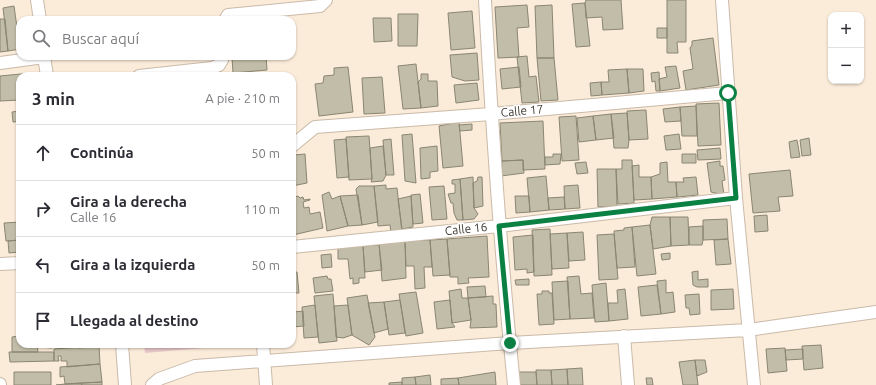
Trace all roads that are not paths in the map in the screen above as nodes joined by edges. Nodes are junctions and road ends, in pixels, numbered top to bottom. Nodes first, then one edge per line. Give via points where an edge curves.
1 (37, 0) edge
2 (485, 0) edge
3 (722, 0) edge
4 (323, 3) edge
5 (39, 16) edge
6 (227, 16) edge
7 (22, 60) edge
8 (44, 60) edge
9 (222, 60) edge
10 (0, 63) edge
11 (46, 72) edge
12 (176, 72) edge
13 (728, 93) junction
14 (491, 114) junction
15 (296, 143) edge
16 (736, 198) junction
17 (499, 226) junction
18 (296, 247) edge
19 (16, 263) edge
20 (0, 264) edge
21 (876, 312) edge
22 (748, 330) junction
23 (624, 336) junction
24 (510, 343) junction
25 (122, 348) edge
26 (263, 348) edge
27 (264, 362) junction
28 (125, 385) edge
29 (152, 385) edge
30 (266, 385) edge
31 (514, 385) edge
32 (628, 385) edge
33 (754, 385) edge

1 - 5 street
2 - 14 street
3 - 13 street
4 - 6 street
7 - 10 street
8 - 11 street
9 - 12 street via 219,65 212,68
13 - 14 street, Calle 17
13 - 16 street
14 - 15 street, Calle 17 via 315,127
14 - 17 street
16 - 17 street, Calle 16
16 - 22 street
17 - 18 street, Calle 16
17 - 24 street
19 - 20 street
21 - 22 street
22 - 23 street
22 - 33 street
23 - 24 street
23 - 32 street
24 - 27 street
24 - 31 street
25 - 28 street
26 - 27 street
27 - 29 street via 195,366
27 - 30 street

